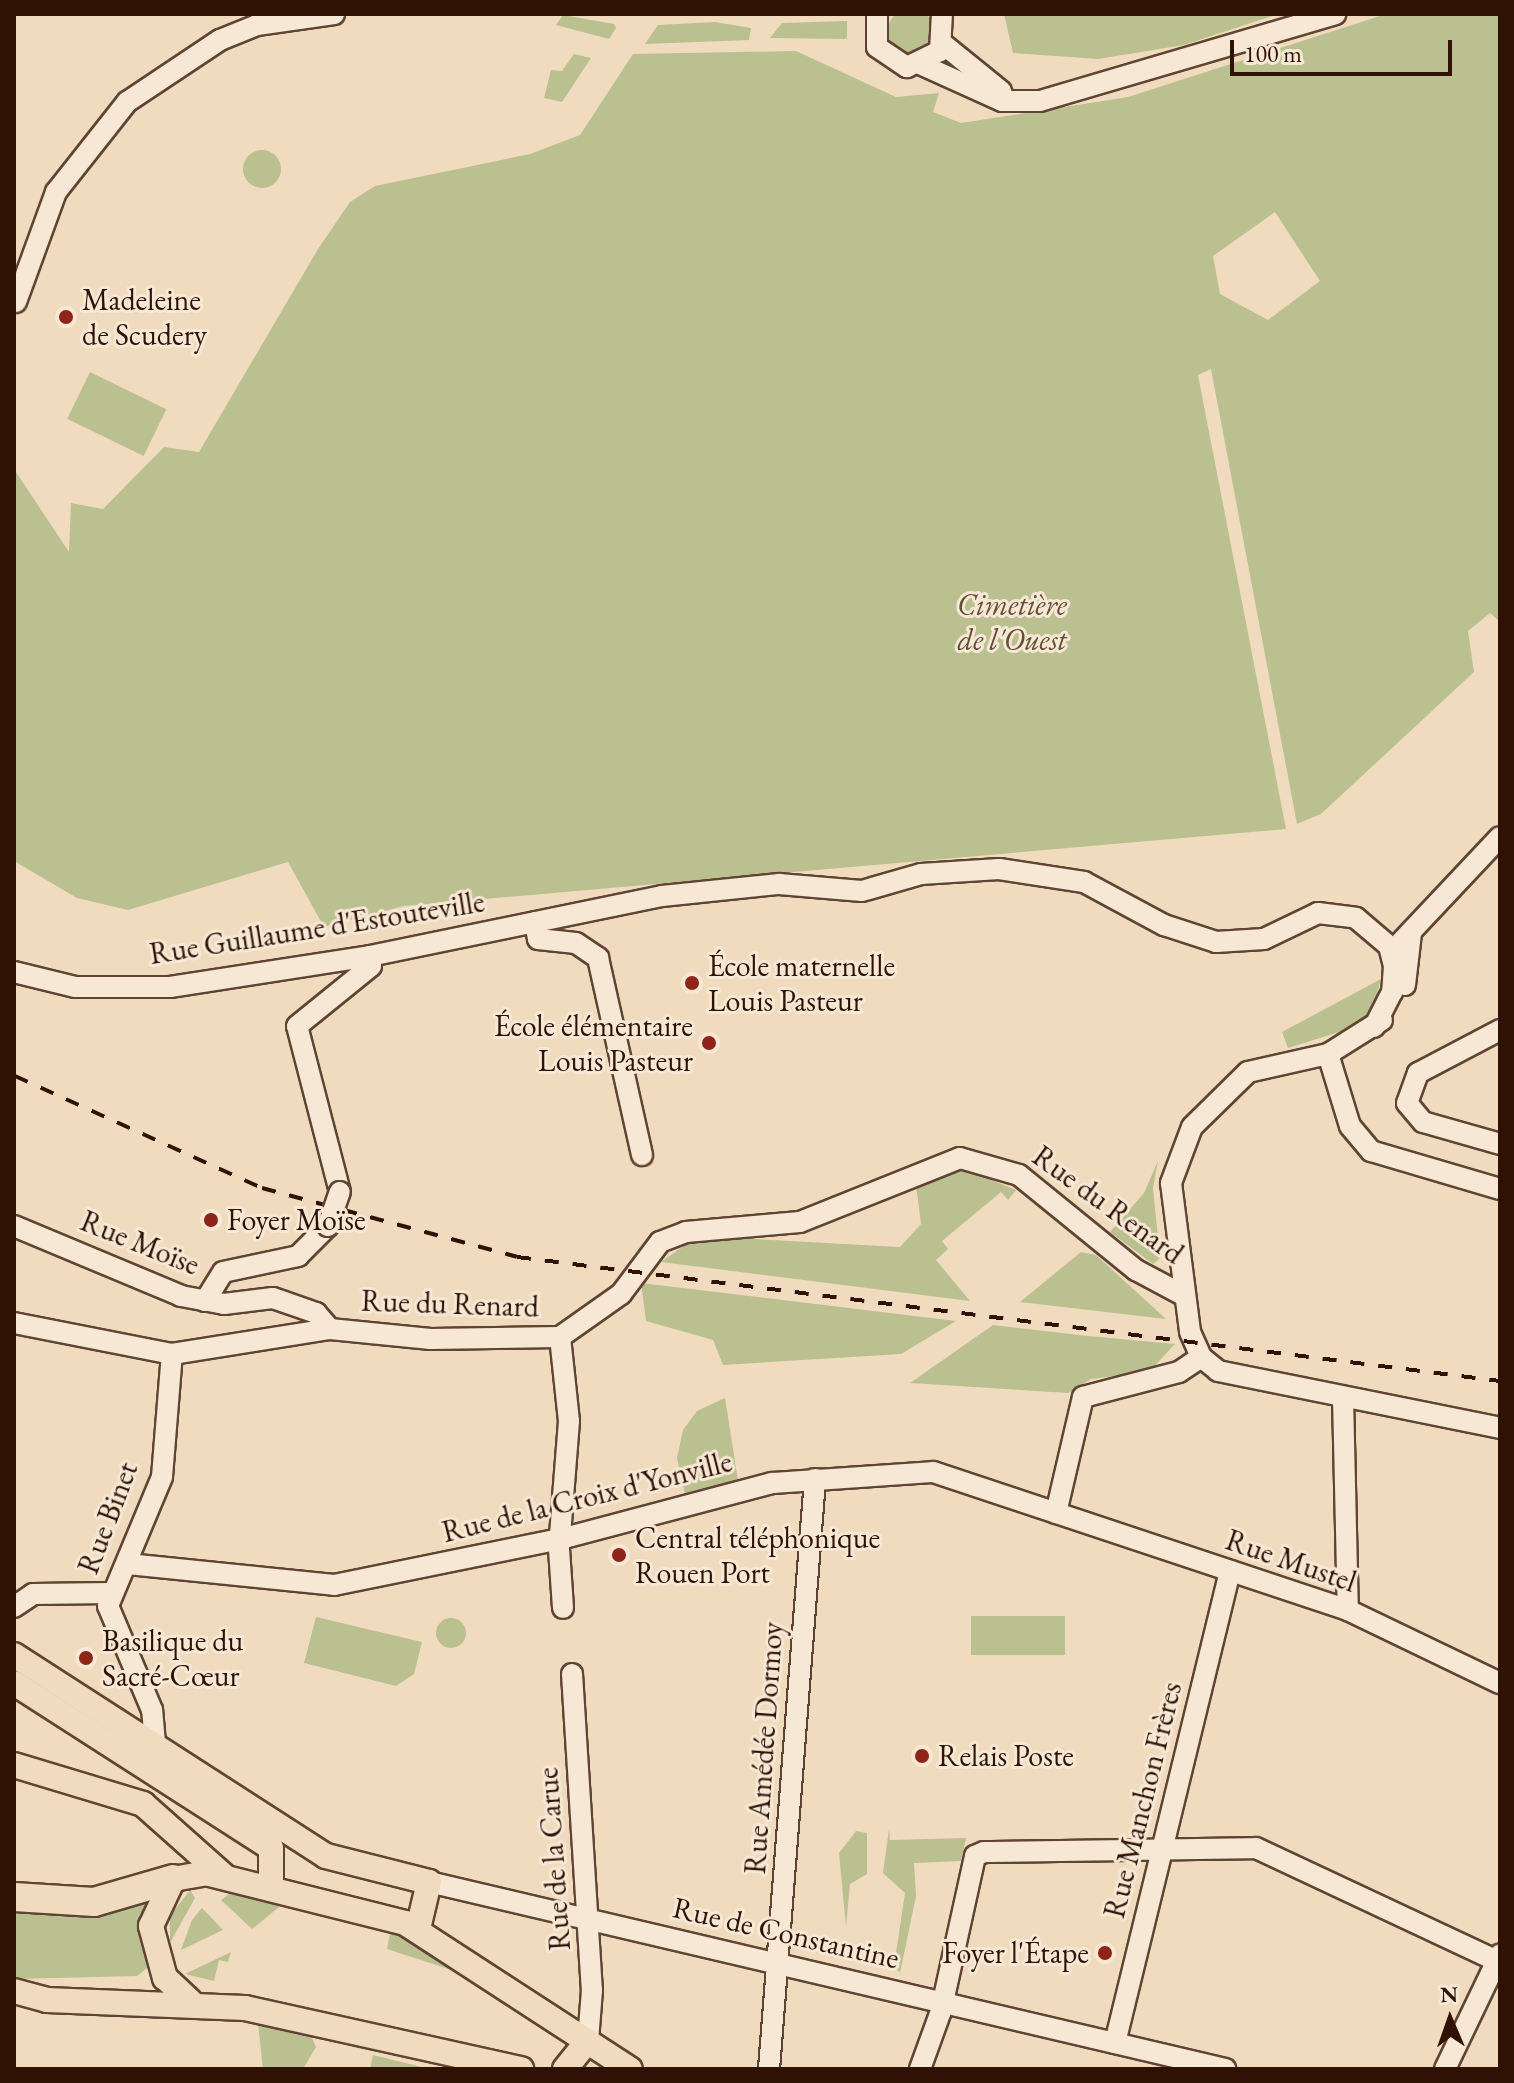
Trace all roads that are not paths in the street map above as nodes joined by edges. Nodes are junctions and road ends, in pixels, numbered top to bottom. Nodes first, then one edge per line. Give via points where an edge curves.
1 (334, 14) edge
2 (942, 14) edge
3 (1335, 14) edge
4 (869, 16) edge
5 (943, 44) junction
6 (922, 65) junction
7 (1031, 102) junction
8 (16, 302) edge
9 (1500, 837) edge
10 (535, 922) junction
11 (1411, 933) junction
12 (1389, 946) junction
13 (370, 956) junction
14 (14, 972) edge
15 (1374, 1027) junction
16 (1500, 1030) edge
17 (1328, 1054) junction
18 (1500, 1144) edge
19 (642, 1155) dead end
20 (1500, 1189) edge
21 (14, 1226) edge
22 (1183, 1295) junction
23 (205, 1301) junction
24 (14, 1323) edge
25 (330, 1329) junction
26 (560, 1337) junction
27 (172, 1354) junction
28 (1201, 1357) junction
29 (1343, 1397) junction
30 (1500, 1428) edge
31 (815, 1479) junction
32 (1056, 1513) junction
33 (564, 1538) junction
34 (128, 1564) junction
35 (1230, 1571) junction
36 (110, 1593) junction
37 (14, 1607) edge
38 (563, 1608) dead end
39 (1348, 1610) junction
40 (14, 1655) edge
41 (572, 1674) dead end
42 (14, 1683) edge
43 (1500, 1683) edge
44 (155, 1743) junction
45 (14, 1765) edge
46 (1160, 1850) junction
47 (224, 1876) junction
48 (173, 1879) junction
49 (429, 1882) junction
50 (271, 1889) junction
51 (14, 1897) edge
52 (588, 1919) junction
53 (418, 1929) junction
54 (1498, 1957) edge
55 (777, 1963) junction
56 (14, 1991) edge
57 (190, 2001) junction
58 (943, 2003) junction
59 (588, 2041) junction
60 (1115, 2043) junction
61 (567, 2068) edge
62 (521, 2069) edge
63 (630, 2069) edge
64 (769, 2069) edge
65 (920, 2069) edge
66 (1225, 2069) edge
67 (1445, 2069) edge

1 - 8 street via 233,35 127,102 56,192
2 - 5 street
3 - 7 street
4 - 6 street via 874,40 886,59
5 - 6 street
5 - 7 street via 981,80
6 - 7 street via 979,94
9 - 11 street
10 - 12 street, Rue Guillaume d'Estouteville via 662,896 779,884 862,891 921,874 999,869 1084,882 1196,940 1264,939 1331,912 1368,924
10 - 13 street, Rue Guillaume d'Estouteville
10 - 19 street via 538,939 576,943 598,958
11 - 12 street
11 - 15 street via 1403,994
12 - 15 street via 1392,992
13 - 14 street, Rue Guillaume d'Estouteville via 127,989 75,987
13 - 23 street, bridge via 371,966 297,1026 340,1192 328,1226 298,1256 223,1272
15 - 17 street
16 - 18 street via 1418,1073 1407,1103 1423,1122
17 - 20 street via 1350,1126 1371,1151
17 - 22 street via 1248,1072 1192,1127 1171,1183
21 - 23 street, Rue Moïse
22 - 26 street, Rue du Renard via 1136,1270 1019,1175 960,1158 800,1222 686,1232 660,1242 621,1294
22 - 28 street, Rue du Renard
23 - 25 street, Rue Moïse via 273,1298 316,1313
24 - 27 street, Rue du Renard
25 - 26 street, Rue du Renard via 431,1339
25 - 27 street, Rue du Renard
26 - 33 street via 569,1421
27 - 34 street, Rue Binet via 162,1477
28 - 29 street via 1233,1376
28 - 32 street via 1179,1372 1083,1397
29 - 30 street
29 - 39 street
31 - 32 street, Rue de la Croix d'Yonville via 933,1472
31 - 33 street, Rue de la Croix d'Yonville via 751,1488
31 - 55 street, Rue Amédée Dormoy
32 - 35 street, Rue Mustel
33 - 34 street, Rue de la Croix d'Yonville via 334,1585
33 - 38 street
34 - 36 street, Rue Binet
35 - 39 street, Rue Mustel
35 - 46 street, Rue Manchon Frères
36 - 37 street via 33,1594
36 - 44 street, Rue Binet via 108,1606 152,1710
39 - 43 street, Rue Mustel
40 - 44 main road, Rue de Constantine
41 - 52 street, Rue de la Carue
42 - 50 main road via 271,1848
44 - 49 main road, Rue de Constantine via 333,1859
45 - 47 main road via 143,1804
46 - 54 street via 1256,1848
46 - 58 street via 984,1852 972,1865
46 - 60 street, Rue Manchon Frères
47 - 48 main road
47 - 50 main road
48 - 51 highway via 94,1902
48 - 57 main road via 151,1935 169,1985
49 - 52 street, Rue de Constantine
49 - 53 main road
50 - 53 main road
52 - 55 street, Rue de Constantine
52 - 59 street, Rue de la Carue
53 - 59 main road
54 - 67 street
55 - 58 street, Rue de Constantine
55 - 64 street, Rue Amédée Dormoy
56 - 57 main road via 47,2000
57 - 62 main road via 346,2027
58 - 60 street, Rue de Constantine
58 - 65 street
59 - 61 main road
59 - 63 main road
60 - 66 street, Rue de Constantine

